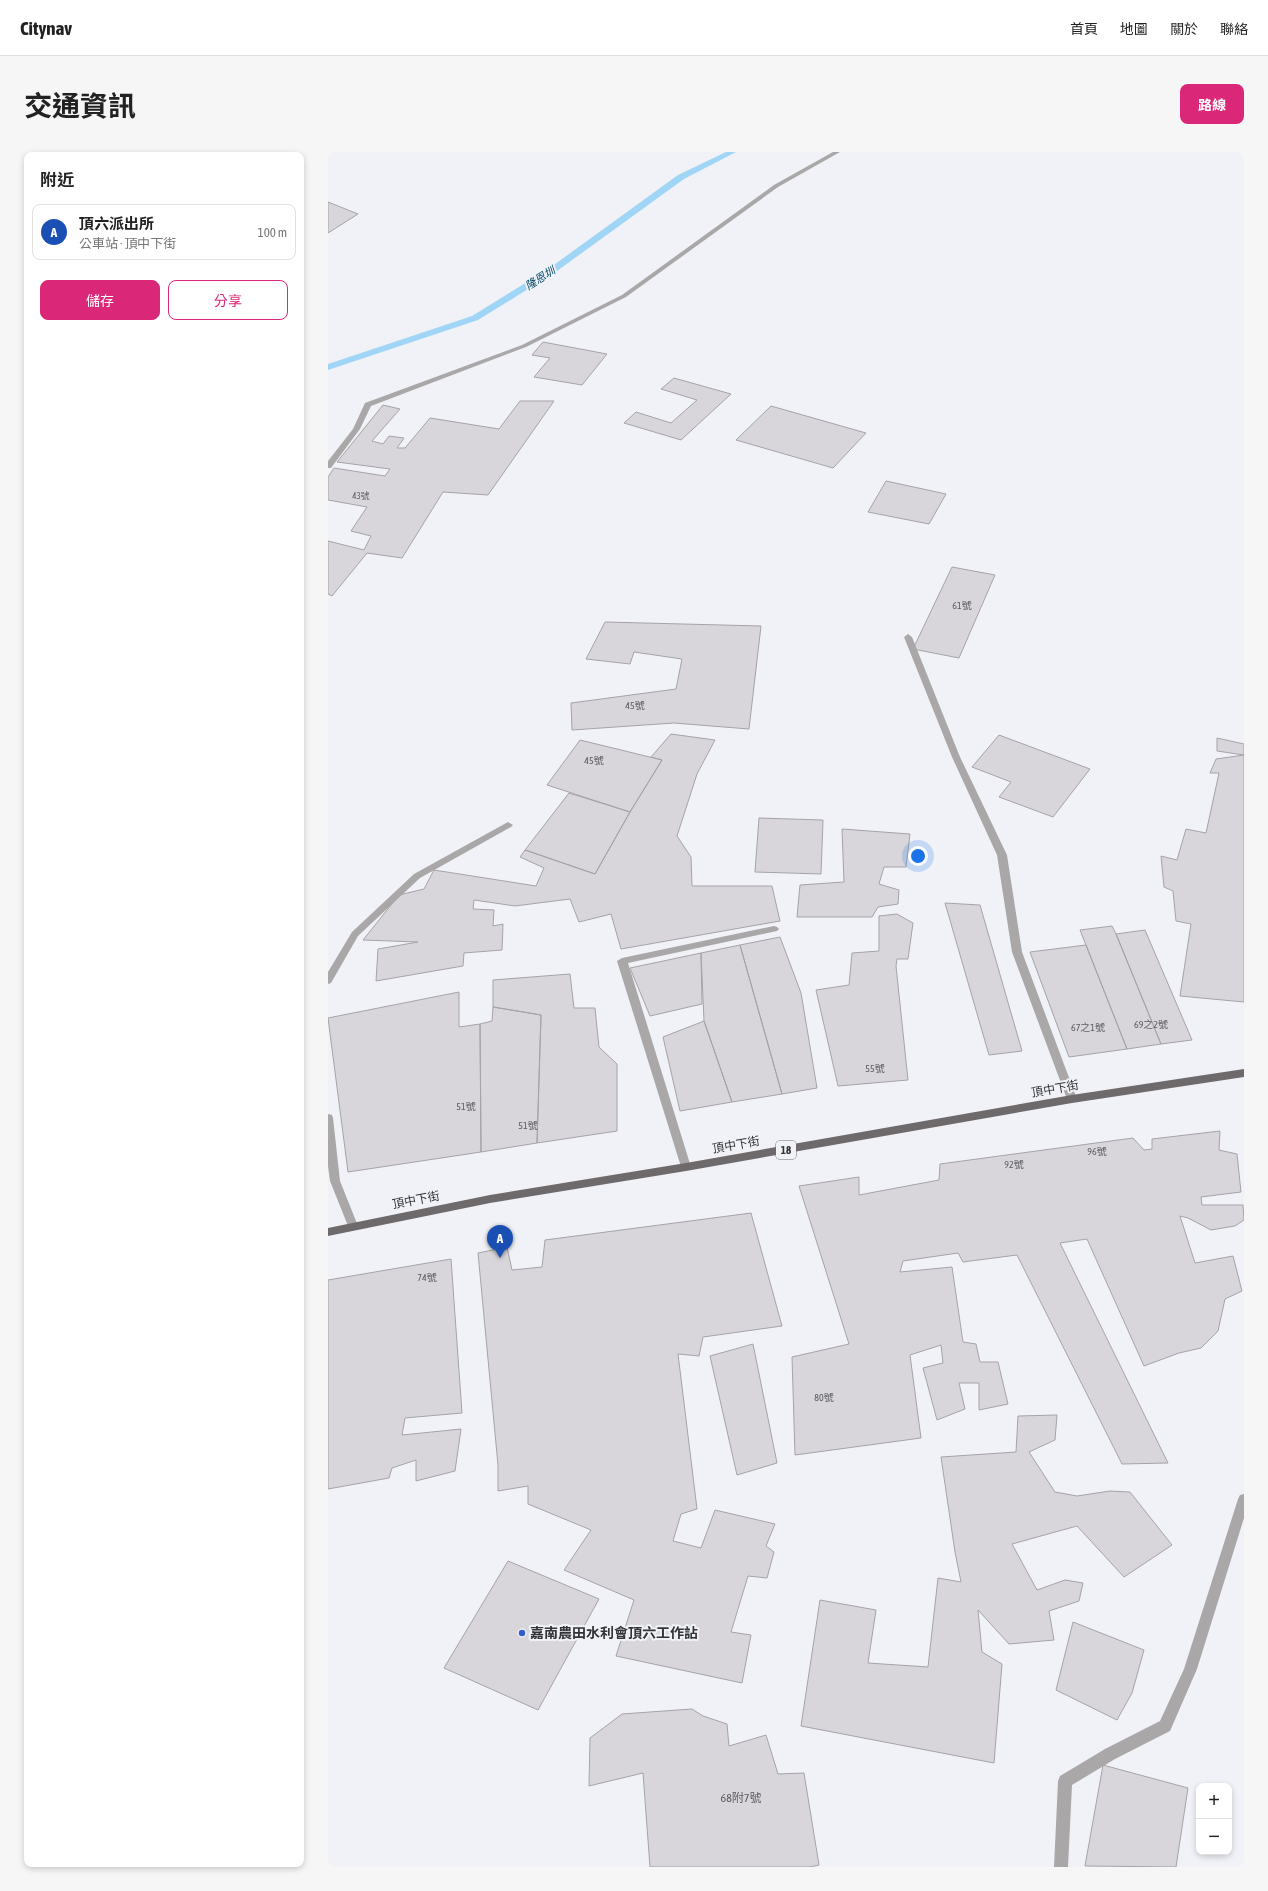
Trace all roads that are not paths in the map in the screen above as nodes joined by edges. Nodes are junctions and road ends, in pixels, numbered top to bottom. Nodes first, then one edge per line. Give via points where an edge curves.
1 (837, 152) edge
2 (328, 466) edge
3 (908, 638) dead end
4 (508, 825) dead end
5 (774, 929) dead end
6 (328, 980) edge
7 (1244, 1074) edge
8 (1072, 1099) junction
9 (328, 1118) edge
10 (686, 1167) junction
11 (353, 1226) junction
12 (328, 1232) edge
13 (1244, 1499) edge
14 (1061, 1867) edge

1 - 2 lane via 776,186 624,296 524,346 368,405 356,429
3 - 8 lane via 956,757 1002,855 1017,952
4 - 6 lane via 417,876 355,934
5 - 10 lane via 622,961
7 - 8 main road, 頂中下街 / 18
8 - 10 main road, 頂中下街 / 18
9 - 11 lane via 335,1181
10 - 11 main road, 頂中下街 / 18 via 490,1199
11 - 12 main road, 頂中下街 / 18
13 - 14 lane via 1190,1669 1165,1726 1065,1781

